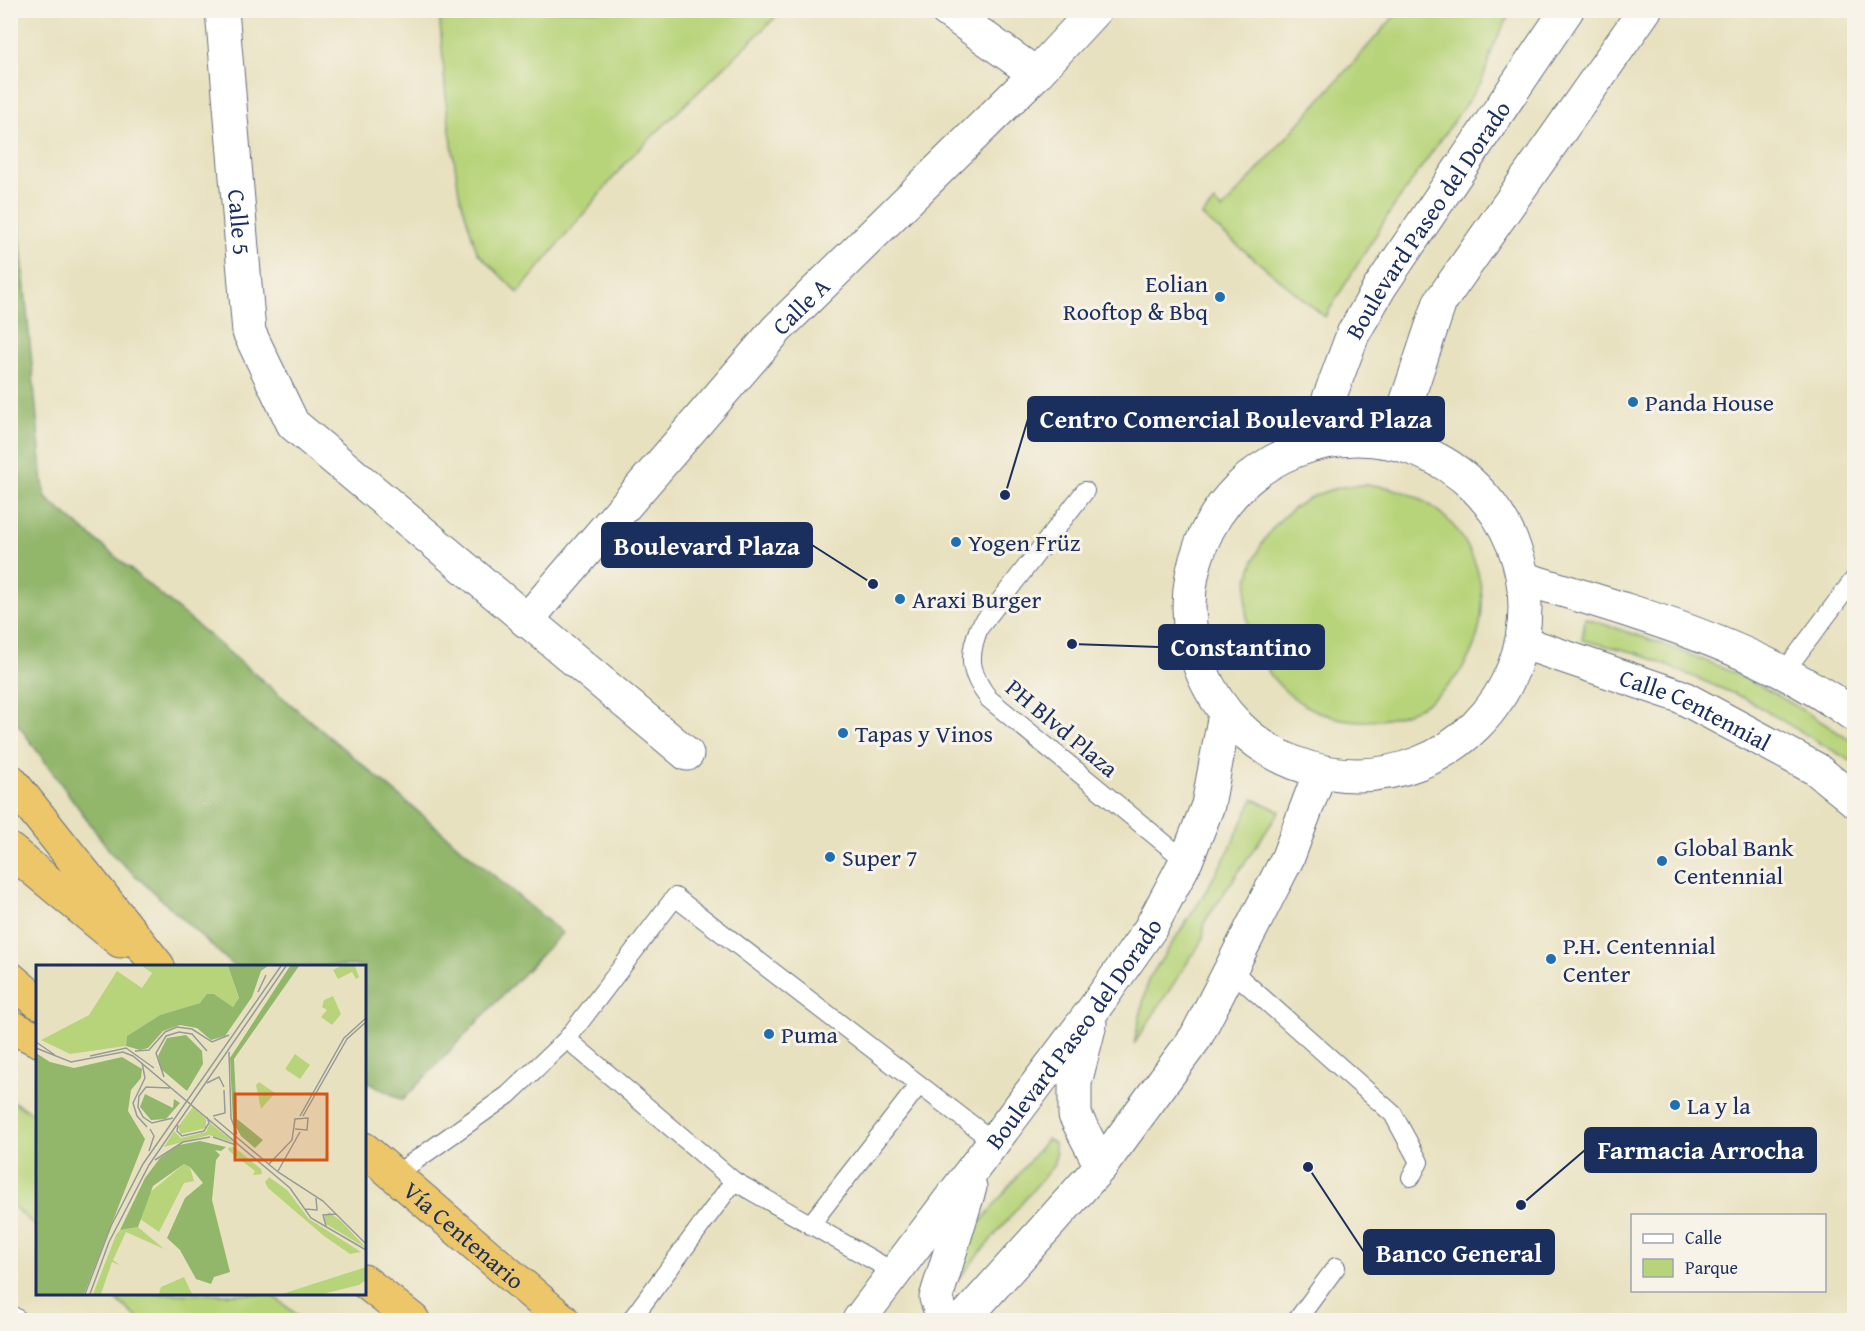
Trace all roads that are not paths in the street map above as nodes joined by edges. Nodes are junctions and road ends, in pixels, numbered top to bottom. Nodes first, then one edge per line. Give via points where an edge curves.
1 (222, 10) edge
2 (946, 10) edge
3 (1095, 10) edge
4 (1567, 10) edge
5 (1645, 10) edge
6 (1036, 74) junction
7 (1394, 442) junction
8 (1312, 444) junction
9 (1085, 491) dead end
10 (1525, 579) junction
11 (1854, 579) edge
12 (526, 621) junction
13 (1524, 643) junction
14 (1784, 672) junction
15 (1225, 714) junction
16 (1854, 715) edge
17 (687, 754) dead end
18 (1320, 772) junction
19 (10, 780) edge
20 (1854, 800) edge
21 (10, 850) edge
22 (1186, 861) junction
23 (151, 965) edge
24 (157, 965) edge
25 (1230, 970) junction
26 (10, 978) edge
27 (36, 1000) edge
28 (1093, 1010) junction
29 (10, 1026) edge
30 (36, 1039) edge
31 (567, 1039) junction
32 (920, 1085) junction
33 (366, 1151) edge
34 (985, 1154) junction
35 (1101, 1166) junction
36 (395, 1176) junction
37 (1411, 1177) dead end
38 (734, 1181) junction
39 (810, 1225) junction
40 (1336, 1267) dead end
41 (894, 1272) junction
42 (366, 1283) edge
43 (10, 1314) edge
44 (19, 1320) edge
45 (413, 1320) edge
46 (563, 1320) edge
47 (631, 1320) edge
48 (859, 1320) edge
49 (944, 1320) edge
50 (963, 1320) edge
51 (1297, 1320) edge

1 - 12 street, Calle 5 via 249,332 293,424
2 - 6 street
3 - 6 street, Calle A
4 - 8 street, Boulevard Paseo del Dorado via 1380,287 1353,334
5 - 7 street via 1440,302
6 - 12 street, Calle A via 777,329
7 - 8 street via 1353,438
7 - 10 street via 1436,457 1477,487 1509,531
8 - 15 street via 1257,470 1217,511 1196,552 1188,612 1198,667
9 - 22 lane, PH Blvd Plaza via 980,628 972,646 971,665 977,684 989,699
10 - 13 street
10 - 14 street via 1631,612
11 - 14 lane
12 - 17 street
13 - 18 street via 1504,693 1473,730 1429,760 1376,775
13 - 20 street, Calle Centennial via 1680,696 1816,770
14 - 16 street
15 - 18 street via 1268,751
15 - 22 street, Boulevard Paseo del Dorado via 1208,805
18 - 25 street via 1288,857
19 - 24 highway
21 - 23 highway
22 - 28 street, Boulevard Paseo del Dorado via 1150,929
25 - 35 street via 1196,1037
25 - 37 lane via 1393,1114 1419,1162
26 - 27 highway
28 - 34 street, Boulevard Paseo del Dorado
28 - 35 street via 1075,1083 1075,1115
29 - 30 highway
31 - 32 lane via 675,897
31 - 36 lane via 508,1095
31 - 38 lane
32 - 34 lane
32 - 39 lane
33 - 36 highway, Vía Centenario
34 - 41 street, Boulevard Paseo del Dorado
34 - 49 street via 936,1298
35 - 50 street
36 - 46 highway, Vía Centenario
38 - 39 lane
38 - 47 lane
39 - 41 lane
40 - 51 lane
41 - 48 street, Boulevard Paseo del Dorado
42 - 45 highway
43 - 44 lane

